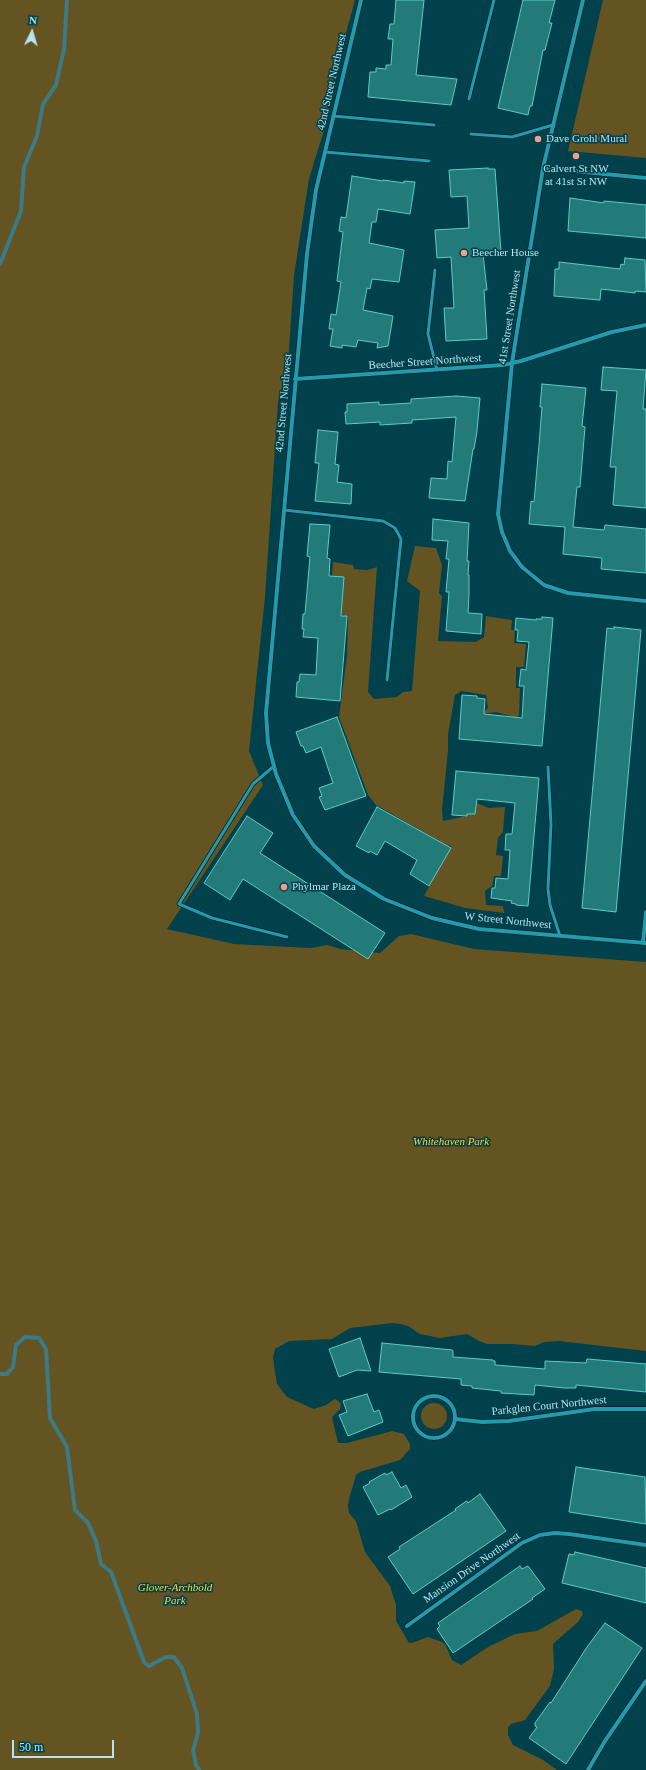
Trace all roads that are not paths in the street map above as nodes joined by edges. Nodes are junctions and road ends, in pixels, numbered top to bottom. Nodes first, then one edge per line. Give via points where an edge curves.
1 (361, 0) edge
2 (494, 0) edge
3 (583, 0) edge
4 (469, 99) dead end
5 (334, 116) junction
6 (434, 125) dead end
7 (553, 125) junction
8 (471, 134) dead end
9 (325, 152) junction
10 (429, 161) dead end
11 (543, 168) junction
12 (646, 178) edge
13 (435, 270) dead end
14 (646, 325) edge
15 (512, 363) junction
16 (437, 370) junction
17 (295, 379) junction
18 (284, 510) junction
19 (646, 601) edge
20 (387, 680) dead end
21 (274, 766) junction
22 (548, 767) dead end
23 (290, 810) joint
24 (646, 912) edge
25 (560, 936) junction
26 (287, 937) dead end
27 (645, 943) edge
28 (646, 1409) edge
29 (455, 1419) junction
30 (646, 1546) edge
31 (407, 1626) dead end
32 (646, 1681) edge
33 (588, 1770) edge

1 - 5 street, 42nd Street Northwest
2 - 4 lane
3 - 7 street, 41st Street Northwest
5 - 6 lane
5 - 9 street, 42nd Street Northwest
7 - 8 lane via 512,137
7 - 11 street, 41st Street Northwest
9 - 10 lane
9 - 17 street, 42nd Street Northwest via 310,224
11 - 12 street
11 - 15 street, 41st Street Northwest
13 - 16 lane via 428,334
14 - 15 street, Beecher Street Northwest via 612,332
15 - 16 street, Beecher Street Northwest
15 - 19 street, 41st Street Northwest via 499,498 499,521 507,546 518,562 536,580 553,589 568,593
16 - 17 street, Beecher Street Northwest
17 - 18 street, 42nd Street Northwest
18 - 20 lane via 383,520 395,528 400,539
18 - 21 street, 42nd Street Northwest via 266,713 267,736
21 - 23 street, 42nd Street Northwest
21 - 26 lane via 253,784 179,904 212,918
22 - 25 lane via 551,824 548,889 550,905
23 - 25 street, W Street Northwest via 327,859 356,882 384,899 420,914 464,926
24 - 27 street
25 - 27 street, W Street Northwest
28 - 29 street, Parkglen Court Northwest via 595,1409 504,1422
29 - 29 street via 450,1404 444,1398 436,1396 420,1400 413,1415 413,1423 417,1430 431,1438 440,1438 447,1434
30 - 31 street, Mansion Drive Northwest via 570,1534 540,1535 522,1543
32 - 33 street

